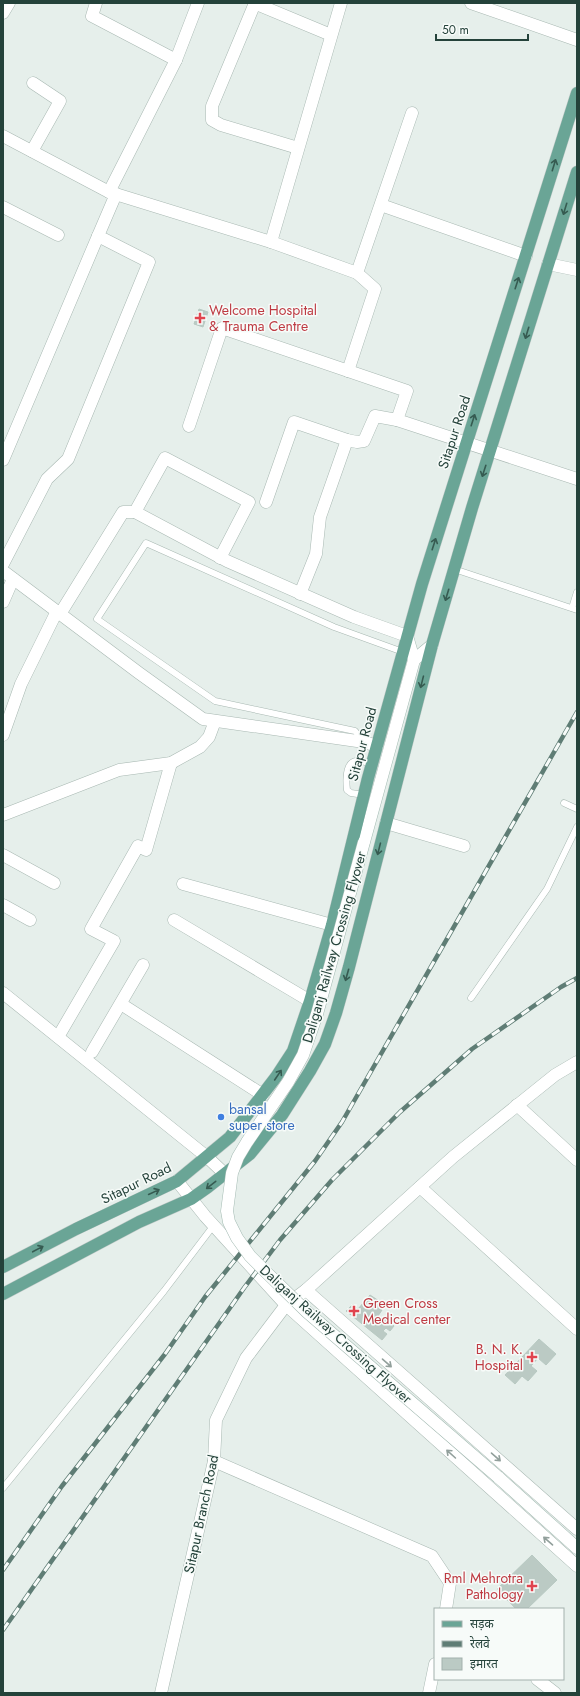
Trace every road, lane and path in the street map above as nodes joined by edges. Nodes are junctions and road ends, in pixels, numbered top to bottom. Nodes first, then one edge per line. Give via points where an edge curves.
1 (9, 3) edge
2 (96, 3) edge
3 (198, 3) edge
4 (254, 3) edge
5 (341, 3) edge
6 (471, 3) edge
7 (3, 13) edge
8 (331, 35) junction
9 (577, 40) edge
10 (176, 60) junction
11 (33, 83) dead end
12 (577, 93) edge
13 (412, 113) dead end
14 (3, 136) edge
15 (298, 148) junction
16 (32, 151) junction
17 (577, 172) edge
18 (113, 193) junction
19 (380, 205) junction
20 (3, 207) edge
21 (58, 235) dead end
22 (98, 236) junction
23 (271, 242) junction
24 (526, 256) junction
25 (548, 264) junction
26 (577, 270) edge
27 (358, 273) junction
28 (348, 371) junction
29 (397, 420) junction
30 (189, 426) dead end
31 (347, 440) junction
32 (466, 444) junction
33 (490, 452) junction
34 (3, 460) edge
35 (577, 480) edge
36 (266, 502) dead end
37 (135, 512) junction
38 (220, 558) junction
39 (3, 564) edge
40 (454, 569) junction
41 (3, 571) edge
42 (13, 579) junction
43 (577, 592) edge
44 (300, 594) junction
45 (3, 602) edge
46 (574, 609) edge
47 (58, 612) junction
48 (408, 636) junction
49 (432, 645) junction
50 (403, 652) junction
51 (414, 660) junction
52 (215, 721) junction
53 (3, 735) edge
54 (364, 742) junction
55 (377, 746) junction
56 (171, 763) junction
57 (372, 764) junction
58 (364, 795) junction
59 (564, 803) dead end
60 (577, 809) edge
61 (3, 815) edge
62 (386, 823) junction
63 (577, 827) edge
64 (464, 846) dead end
65 (3, 855) edge
66 (54, 883) dead end
67 (183, 884) dead end
68 (3, 905) edge
69 (30, 920) dead end
70 (174, 920) dead end
71 (332, 925) junction
72 (143, 965) dead end
73 (471, 998) dead end
74 (6, 1000) edge
75 (310, 1002) junction
76 (121, 1004) junction
77 (58, 1037) junction
78 (92, 1052) dead end
79 (577, 1062) edge
80 (263, 1095) junction
81 (517, 1105) junction
82 (207, 1157) junction
83 (577, 1160) edge
84 (225, 1174) junction
85 (177, 1181) junction
86 (420, 1187) junction
87 (191, 1198) junction
88 (214, 1225) junction
89 (3, 1267) edge
90 (306, 1290) junction
91 (3, 1294) edge
92 (286, 1305) junction
93 (577, 1329) edge
94 (214, 1460) junction
95 (3, 1488) edge
96 (577, 1529) edge
97 (577, 1548) edge
98 (577, 1566) edge
99 (448, 1608) edge
100 (434, 1669) edge
101 (538, 1680) edge
102 (161, 1693) edge
103 (429, 1693) edge
104 (555, 1693) edge

1 - 7 street
2 - 10 street via 92,16
3 - 10 street
4 - 8 street
4 - 15 street via 212,106 212,120 221,126
5 - 8 street
6 - 9 street
8 - 15 street
10 - 18 street
11 - 16 street via 60,101
24 -> 12 main road, Sitapur Road
13 - 19 street
14 - 16 street
15 - 23 street
16 - 18 street
17 -> 25 main road
18 - 22 street
18 - 23 street
19 - 24 street
19 - 27 street
20 - 21 street
22 - 34 street
22 - 39 street via 149,262 68,459 48,479
23 - 27 street
32 -> 24 main road, Sitapur Road
25 - 26 street
25 -> 33 main road
27 - 28 street via 375,289
28 - 29 street via 407,391
28 - 30 street via 222,328
29 - 31 street via 375,416 364,441
29 - 32 street
31 - 36 street via 294,422
31 - 44 street via 320,516 316,554
32 - 33 street
48 -> 32 main road, Sitapur Road
33 - 35 street
33 -> 40 main road
37 - 38 street
37 - 38 street via 165,458 248,502
37 - 47 street via 123,512
38 - 44 street
40 - 46 lane
40 -> 49 main road
41 - 42 street
42 - 45 street
42 - 47 street
43 - 46 lane
44 - 48 street
47 - 52 street via 203,719
47 - 53 street via 22,684
48 - 50 main road, Sitapur Road
48 - 51 street, Daliganj Railway Crossing Flyover
49 - 51 street
49 -> 62 main road
50 - 54 lane via 334,627 146,543 97,619 215,701 355,731
50 - 55 main road, Sitapur Road
51 - 97 street, Daliganj Railway Crossing Flyover, bridge via 317,1014 303,1055 238,1157 232,1173 227,1211 229,1222 250,1256 307,1312
52 - 54 street
52 - 56 street via 209,737 200,747
54 - 55 street
55 - 57 main road, Sitapur Road
56 - 61 street via 119,770
56 - 77 street via 146,850 138,846 91,929 114,941
57 - 58 main road, Sitapur Road
57 - 58 lane via 357,760 348,769 347,790 350,793
58 - 71 main road, Sitapur Road
59 - 60 lane
62 - 64 street
62 -> 84 main road via 349,967 325,1044 282,1115 250,1154
63 - 73 lane via 547,889
65 - 66 street
67 - 71 street
68 - 69 street
70 - 75 street
71 - 75 main road, Sitapur Road
72 - 76 street
74 - 77 street
80 -> 75 main road, Sitapur Road via 293,1051
76 - 78 street
76 - 80 street
77 - 82 street
79 - 81 street, Sitapur Branch Road via 555,1075
80 - 82 main road, Sitapur Road via 230,1137
81 - 83 street
81 - 86 street, Sitapur Branch Road
82 - 84 street
82 - 85 main road, Sitapur Road
84 -> 87 main road
85 - 87 street
89 -> 85 main road, Sitapur Road
86 - 90 street, Sitapur Branch Road
86 - 93 street
87 - 88 street
87 - 91 main road via 139,1222
88 - 92 street
88 - 95 lane via 159,1297
90 - 92 street, Sitapur Branch Road
90 -> 96 street
92 - 94 street, Sitapur Branch Road via 246,1358 216,1420
98 -> 92 street
94 - 99 street via 432,1556 450,1584
94 - 102 street, Sitapur Branch Road
100 - 103 street
101 - 104 street

